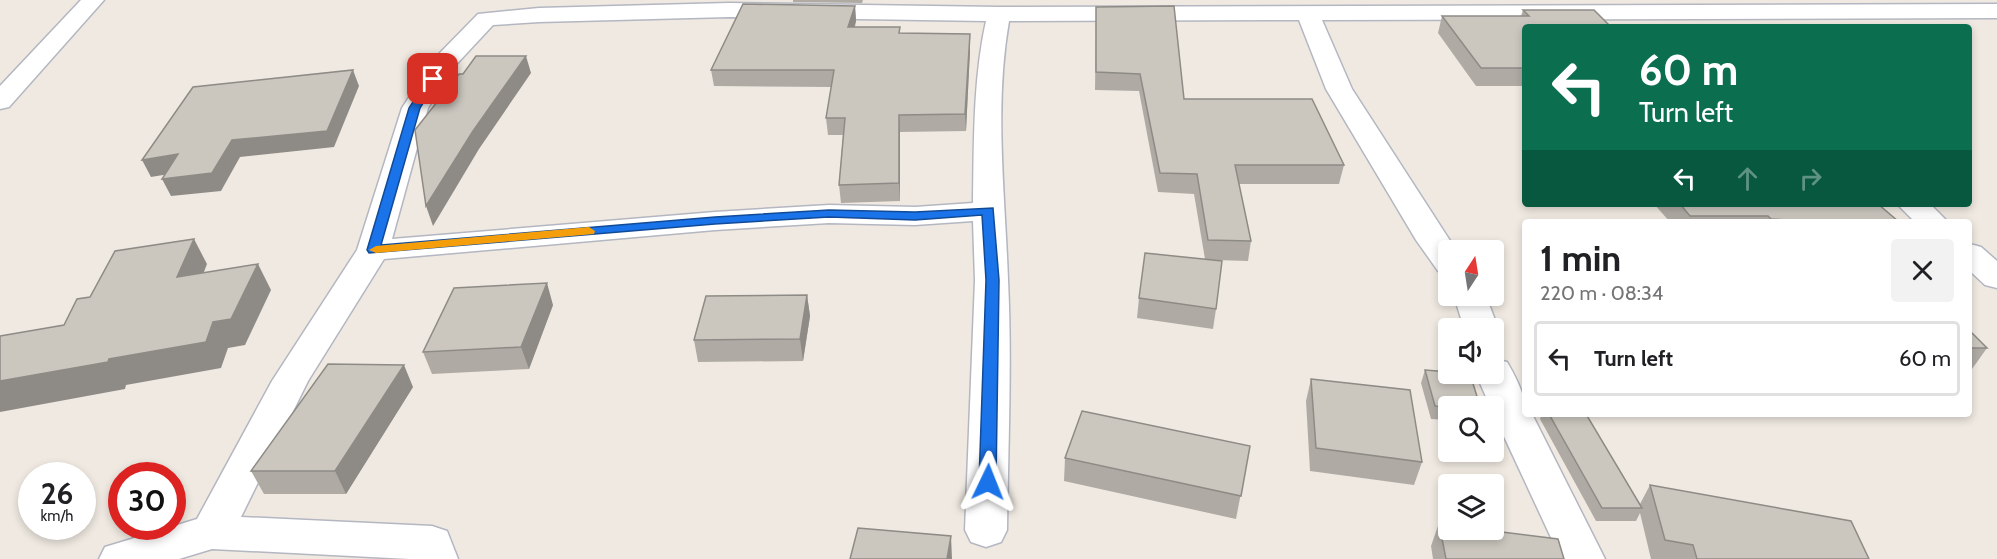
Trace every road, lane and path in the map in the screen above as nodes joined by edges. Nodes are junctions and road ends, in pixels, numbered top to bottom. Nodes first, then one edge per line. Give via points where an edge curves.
1 (93, 0) edge
2 (903, 6) edge
3 (1633, 6) edge
4 (1266, 7) edge
5 (485, 10) edge
6 (1678, 11) junction
7 (1997, 11) edge
8 (1307, 13) junction
9 (999, 14) junction
10 (1694, 24) edge
11 (0, 101) edge
12 (1916, 207) edge
13 (988, 211) junction
14 (1930, 219) edge
15 (1438, 248) edge
16 (373, 250) junction
17 (1972, 256) edge
18 (1997, 278) edge
19 (1500, 384) edge
20 (986, 530) dead end
21 (212, 532) junction
22 (120, 559) edge
23 (436, 559) edge
24 (1583, 559) edge

1 - 11 street
2 - 5 street via 539,15
2 - 9 street
3 - 6 street
3 - 8 street
4 - 8 street
4 - 9 street
5 - 16 street via 414,108
6 - 7 street
6 - 10 street
8 - 15 street via 1339,89
9 - 13 street via 988,106
12 - 14 street
13 - 16 street via 715,220
13 - 20 street via 992,280
16 - 21 street via 290,381
17 - 18 street
19 - 24 street
21 - 22 street
21 - 23 street via 432,543

